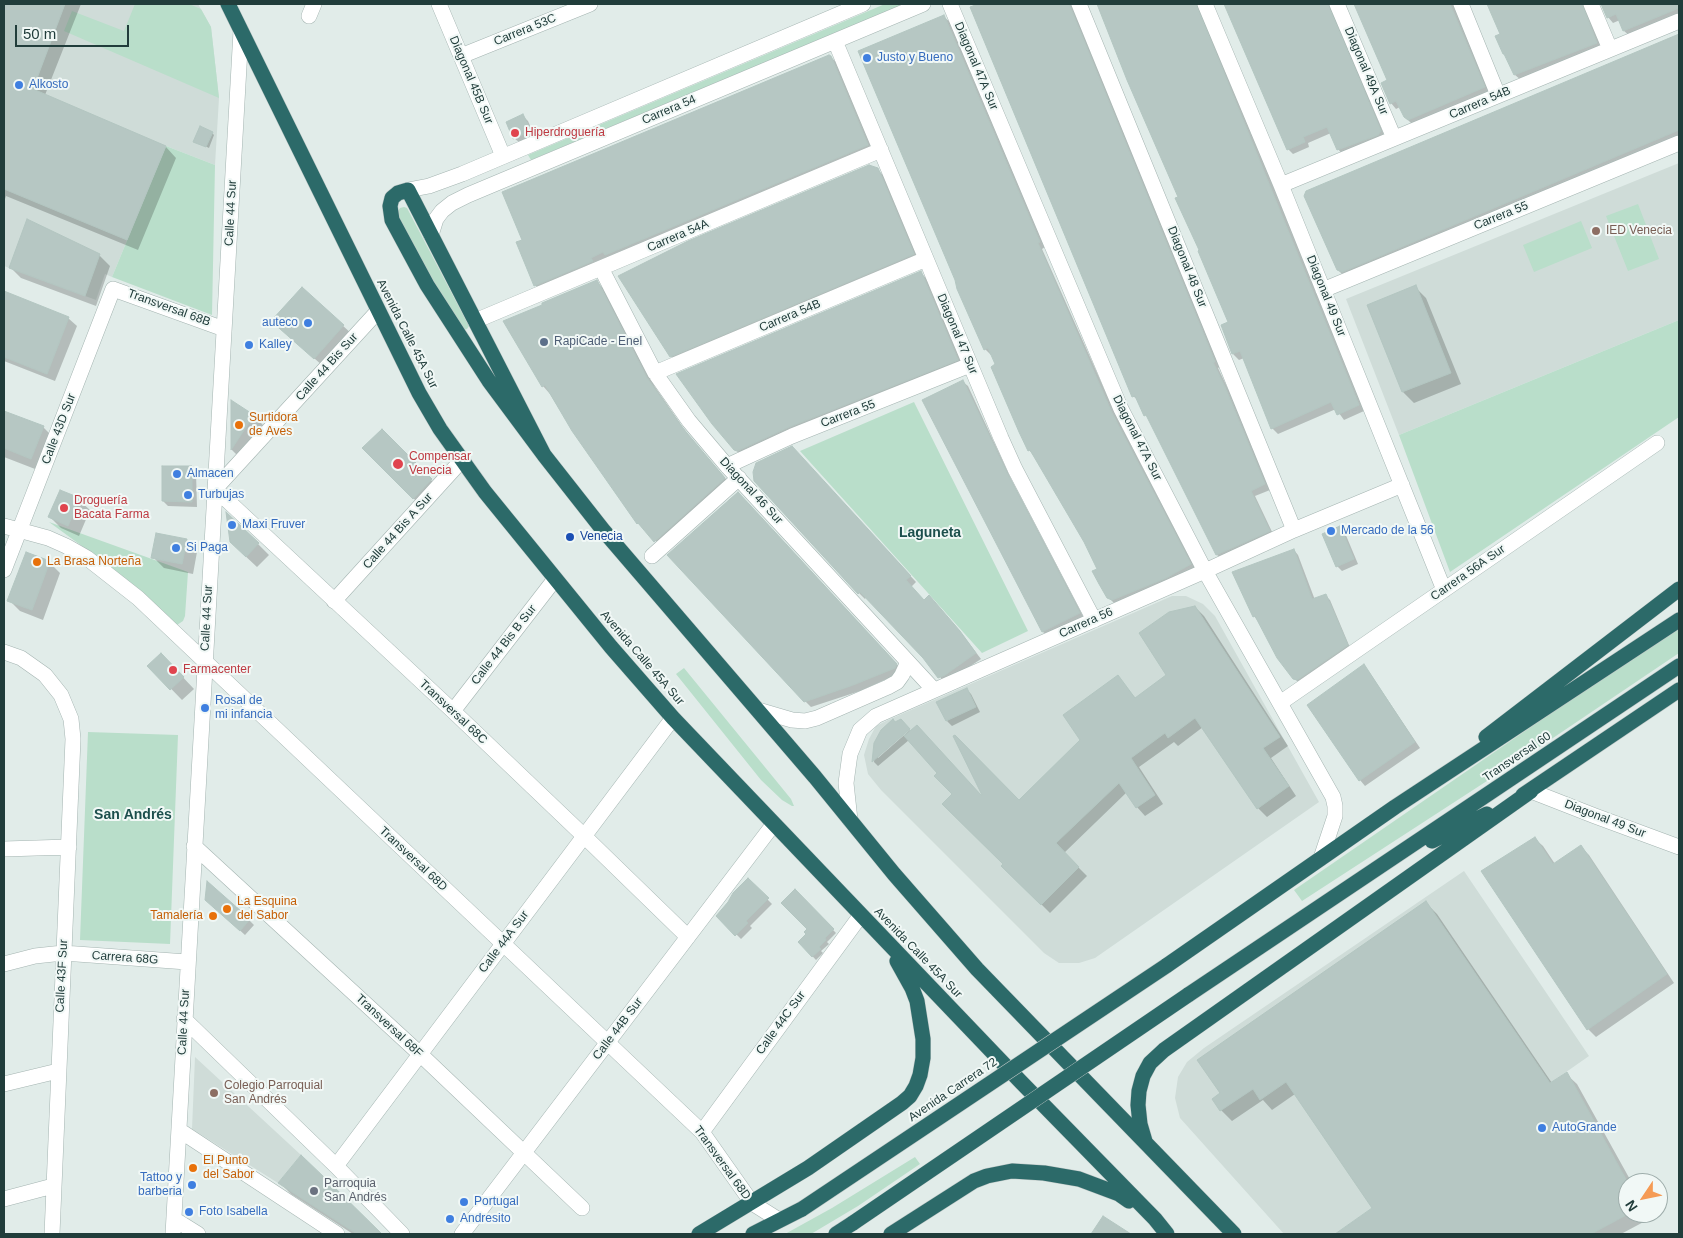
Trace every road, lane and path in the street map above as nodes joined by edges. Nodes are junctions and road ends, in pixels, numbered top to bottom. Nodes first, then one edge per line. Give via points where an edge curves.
1 (228, 4) edge
2 (439, 4) edge
3 (590, 4) edge
4 (863, 4) edge
5 (923, 4) edge
6 (950, 4) edge
7 (1079, 4) edge
8 (1205, 4) edge
9 (1338, 4) edge
10 (1461, 4) edge
11 (1591, 4) edge
12 (1679, 21) edge
13 (241, 31) junction
14 (835, 40) junction
15 (1610, 49) junction
16 (461, 56) junction
17 (733, 59) junction
18 (725, 86) junction
19 (1498, 95) junction
20 (1394, 138) junction
21 (1679, 143) edge
22 (881, 150) junction
23 (503, 156) junction
24 (1281, 185) junction
25 (403, 192) junction
26 (431, 235) junction
27 (926, 259) junction
28 (601, 268) junction
29 (113, 289) joint
30 (1323, 290) junction
31 (378, 311) junction
32 (475, 321) junction
33 (224, 328) junction
34 (970, 365) junction
35 (655, 373) junction
36 (1657, 443) dead end
37 (544, 455) junction
38 (462, 460) junction
39 (727, 466) junction
40 (738, 478) junction
41 (1402, 485) junction
42 (215, 489) junction
43 (4, 526) edge
44 (19, 530) junction
45 (1294, 530) junction
46 (652, 556) dead end
47 (4, 570) edge
48 (1205, 571) junction
49 (555, 579) junction
50 (1679, 589) edge
51 (1444, 590) junction
52 (334, 601) junction
53 (1094, 620) junction
54 (1679, 620) edge
55 (4, 652) edge
56 (205, 662) junction
57 (908, 662) junction
58 (1679, 666) edge
59 (934, 690) junction
60 (1679, 690) edge
61 (1638, 694) junction
62 (1280, 703) junction
63 (758, 710) junction
64 (452, 711) junction
65 (673, 718) junction
66 (1531, 791) junction
67 (1395, 807) junction
68 (850, 820) junction
69 (773, 825) junction
70 (584, 836) junction
71 (194, 846) junction
72 (69, 847) junction
73 (1679, 847) edge
74 (4, 848) edge
75 (1322, 858) junction
76 (1370, 873) junction
77 (861, 915) junction
78 (688, 937) junction
79 (886, 940) junction
80 (503, 944) junction
81 (63, 953) junction
82 (188, 962) junction
83 (4, 964) edge
84 (1166, 966) joint
85 (184, 1019) junction
86 (608, 1042) junction
87 (420, 1054) junction
88 (58, 1071) junction
89 (4, 1084) edge
90 (179, 1130) junction
91 (702, 1132) junction
92 (1145, 1142) junction
93 (524, 1153) junction
94 (336, 1166) junction
95 (53, 1186) junction
96 (4, 1199) edge
97 (752, 1203) junction
98 (582, 1208) dead end
99 (174, 1219) junction
100 (1155, 1219) junction
101 (780, 1220) junction
102 (52, 1234) edge
103 (173, 1234) edge
104 (198, 1234) edge
105 (337, 1234) edge
106 (402, 1234) edge
107 (462, 1234) edge
108 (699, 1234) edge
109 (753, 1234) edge
110 (836, 1234) edge
111 (890, 1234) edge
112 (1168, 1234) edge
113 (1234, 1234) edge

1 - 13 highway, Avenida Calle 45A Sur
2 - 16 street, Diagonal 45B Sur
3 - 16 street, Carrera 53C
4 - 17 street, Carrera 54
5 - 14 street, Carrera 54
6 - 48 street, Diagonal 47A Sur via 1121,409
7 - 45 street, Diagonal 48 Sur
8 - 24 street, Diagonal 49 Sur
9 - 20 street, Diagonal 49A Sur
10 - 19 street
11 - 15 street
12 - 15 street, Carrera 54B
13 - 31 highway, Avenida Calle 45A Sur
13 - 33 street, Calle 44 Sur
14 - 18 street, Carrera 54
14 - 22 street, Diagonal 47 Sur
15 - 19 street, Carrera 54B
16 - 23 street, Diagonal 45B Sur
17 - 18 street
17 - 23 street, Carrera 54
18 - 26 street, Carrera 54 via 452,203 436,218
19 - 20 street, Carrera 54B
20 - 24 street, Carrera 54B
21 - 30 street, Carrera 55
22 - 27 street, Diagonal 47 Sur
22 - 28 street, Carrera 54A
23 - 25 street, Carrera 54 via 442,181
24 - 30 street, Diagonal 49 Sur
25 - 26 highway
25 - 37 highway via 392,198 392,220 427,285 475,360
26 - 32 highway
27 - 34 street, Diagonal 47 Sur
27 - 35 street, Carrera 54B
28 - 32 street, Carrera 54A
28 - 35 street, Diagonal 46 Sur
29 - 33 street, Transversal 68B
29 - 44 street, Calle 43D Sur
30 - 41 street, Diagonal 49 Sur
31 - 38 highway, Avenida Calle 45A Sur via 418,393
31 - 42 street, Calle 44 Bis Sur
32 - 37 highway
33 - 42 street, Calle 44 Sur
34 - 39 street, Carrera 55 via 792,436
34 - 53 street, Diagonal 47 Sur via 1015,469
35 - 39 street, Diagonal 46 Sur
36 - 51 street, Carrera 56A Sur
37 - 63 highway via 603,530
38 - 49 highway, Avenida Calle 45A Sur
38 - 52 street, Calle 44 Bis A Sur
39 - 40 street, Diagonal 46 Sur
40 - 46 street
40 - 57 street, Diagonal 46 Sur
41 - 45 street, Carrera 56
41 - 51 street, Diagonal 49 Sur
42 - 52 street, Transversal 68C
42 - 56 street, Calle 44 Sur
43 - 44 street, Transversal 68D
44 - 47 street, Calle 43D Sur
44 - 56 street, Transversal 68D via 48,538 87,558 138,598
45 - 48 street, Carrera 56
48 - 53 street, Carrera 56
48 - 62 street, Diagonal 47A Sur
49 - 64 street, Calle 44 Bis B Sur
49 - 65 highway, Avenida Calle 45A Sur
50 - 67 highway, Transversal 60
51 - 62 street, Carrera 56A Sur
52 - 64 street, Transversal 68C
53 - 59 street, Carrera 56
54 - 67 highway, Transversal 60
55 - 72 street, Calle 43F Sur via 22,658 46,675 61,695 71,718 74,739
56 - 71 street, Calle 44 Sur
56 - 80 street, Transversal 68D
57 - 59 street, Diagonal 46 Sur
57 - 63 street via 902,675 888,687 817,718 792,720
58 - 61 highway, Transversal 60
59 - 68 street, Carrera 56 via 876,716 860,730 846,768
60 - 61 highway
60 - 66 highway, Transversal 60
61 - 76 highway, Transversal 60
62 - 75 street, Diagonal 47A Sur via 1335,806
63 - 68 highway
64 - 70 street, Transversal 68C
65 - 69 highway, Avenida Calle 45A Sur
65 - 70 street, Calle 44A Sur
66 - 73 street, Diagonal 49 Sur
66 - 76 highway, Transversal 60
66 - 92 highway via 1164,1050 1150,1063 1139,1091 1140,1124
67 - 75 highway, Transversal 60
68 - 92 highway via 983,975
69 - 77 highway, Avenida Calle 45A Sur
69 - 78 street, Calle 44B Sur
70 - 78 street, Transversal 68C
70 - 80 street, Calle 44A Sur
71 - 82 street, Calle 44 Sur
71 - 87 street, Transversal 68F
72 - 74 street
72 - 81 street, Calle 43F Sur
75 - 84 highway, Transversal 60
76 - 110 highway, Transversal 60, bridge
77 - 79 highway, Avenida Calle 45A Sur
77 - 91 street, Calle 44C Sur
78 - 86 street, Calle 44B Sur
79 - 97 highway via 917,1000 923,1058 916,1086 902,1103
79 - 100 highway, Avenida Calle 45A Sur
80 - 86 street, Transversal 68D
80 - 87 street, Calle 44A Sur
81 - 82 street, Carrera 68G
81 - 83 street, Carrera 68G
81 - 88 street, Calle 43F Sur
82 - 85 street, Calle 44 Sur
84 - 101 highway, Avenida Carrera 72, bridge
85 - 90 street, Calle 44 Sur
85 - 94 street
86 - 91 street, Transversal 68D
86 - 93 street, Calle 44B Sur
87 - 93 street, Transversal 68F
87 - 94 street, Calle 44A Sur
88 - 89 street
88 - 95 street, Calle 43F Sur
90 - 99 street, Calle 44 Sur
90 - 105 street
91 - 97 street, Transversal 68D
92 - 113 highway
93 - 98 street, Transversal 68F
93 - 107 street, Calle 44B Sur
94 - 106 street
95 - 96 street
95 - 102 street, Calle 43F Sur
97 - 101 street, Transversal 68D
97 - 108 highway
99 - 103 street, Calle 44 Sur
99 - 104 street
100 - 111 highway via 1119,1194 1095,1184 1062,1174 1012,1171 974,1181
100 - 112 highway, Avenida Calle 45A Sur
101 - 109 highway, Avenida Carrera 72

